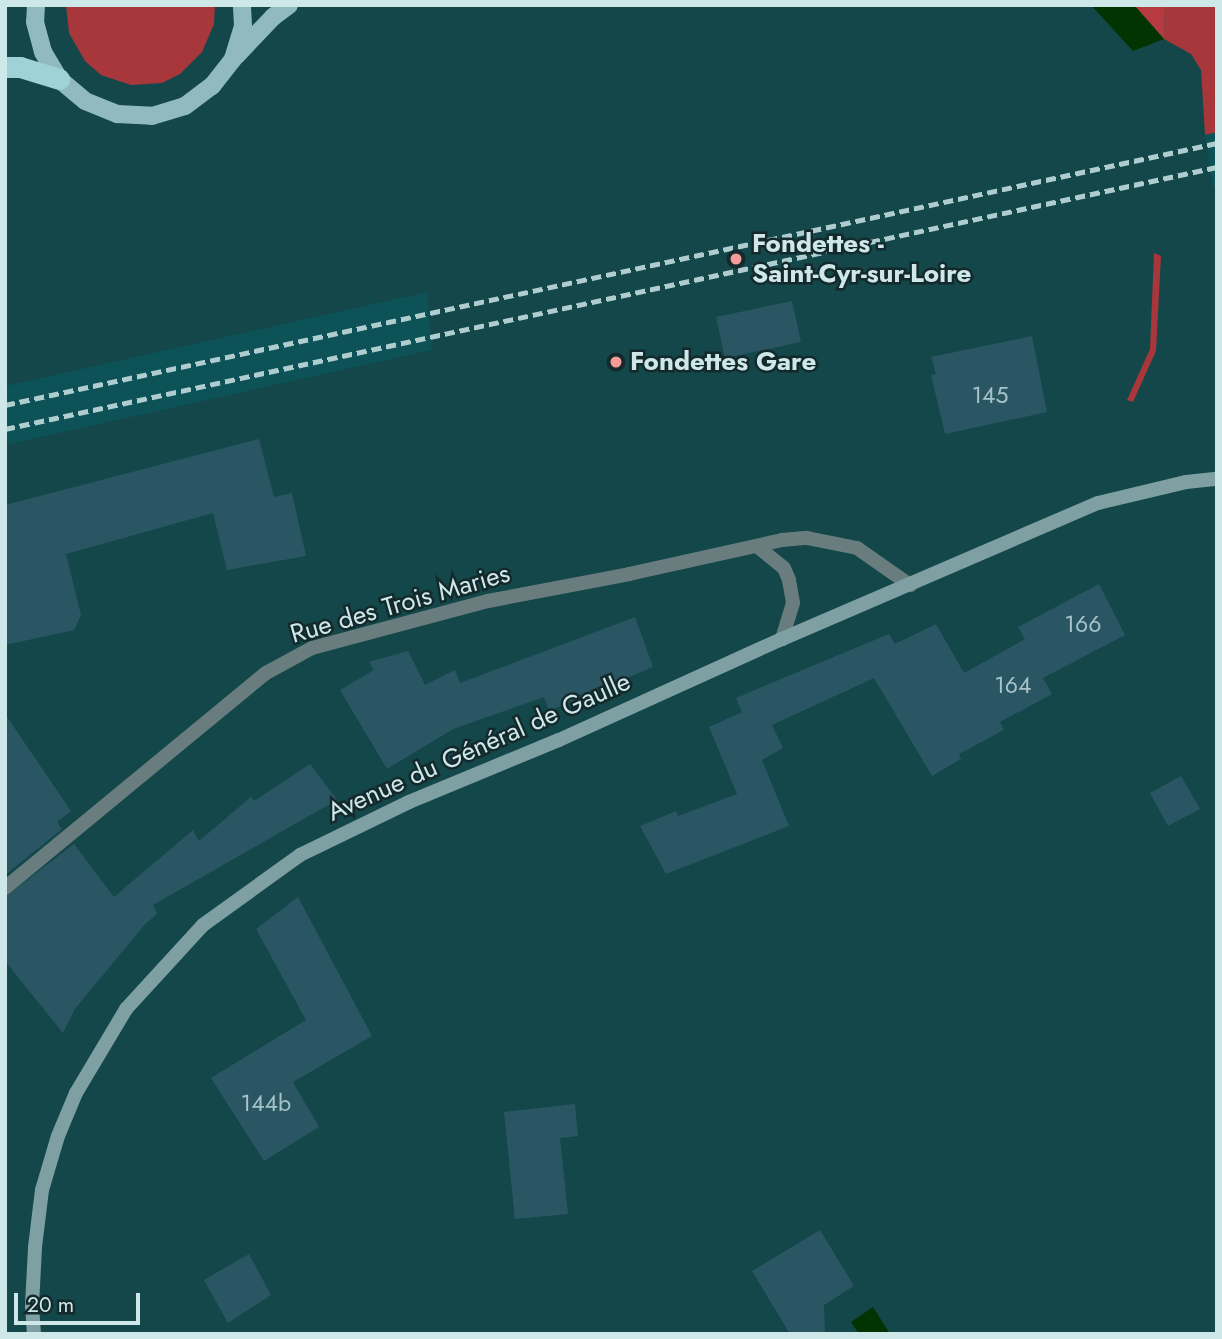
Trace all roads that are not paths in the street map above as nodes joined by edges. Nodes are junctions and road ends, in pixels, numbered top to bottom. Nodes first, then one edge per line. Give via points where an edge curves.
1 (36, 5) edge
2 (242, 5) edge
3 (289, 5) edge
4 (233, 59) junction
5 (5, 67) edge
6 (59, 79) junction
7 (1217, 479) edge
8 (758, 547) junction
9 (910, 585) junction
10 (782, 639) junction
11 (5, 888) edge
12 (34, 1334) edge

1 - 6 main road via 43,52
2 - 4 main road via 243,26
3 - 4 main road
4 - 6 main road via 212,86 185,106 152,116 117,114 85,101
5 - 6 highway
7 - 9 street, Avenue du Général de Gaulle via 1098,503
8 - 9 street, Rue des Trois Maries via 807,538 857,548
8 - 10 street via 784,568 789,580 793,603
8 - 11 street, Rue des Trois Maries via 488,601 292,657 266,673
9 - 10 street, Avenue du Général de Gaulle
10 - 12 street, Avenue du Général de Gaulle via 409,802 300,855 203,925 125,1009 76,1093 58,1136 42,1190 35,1247

